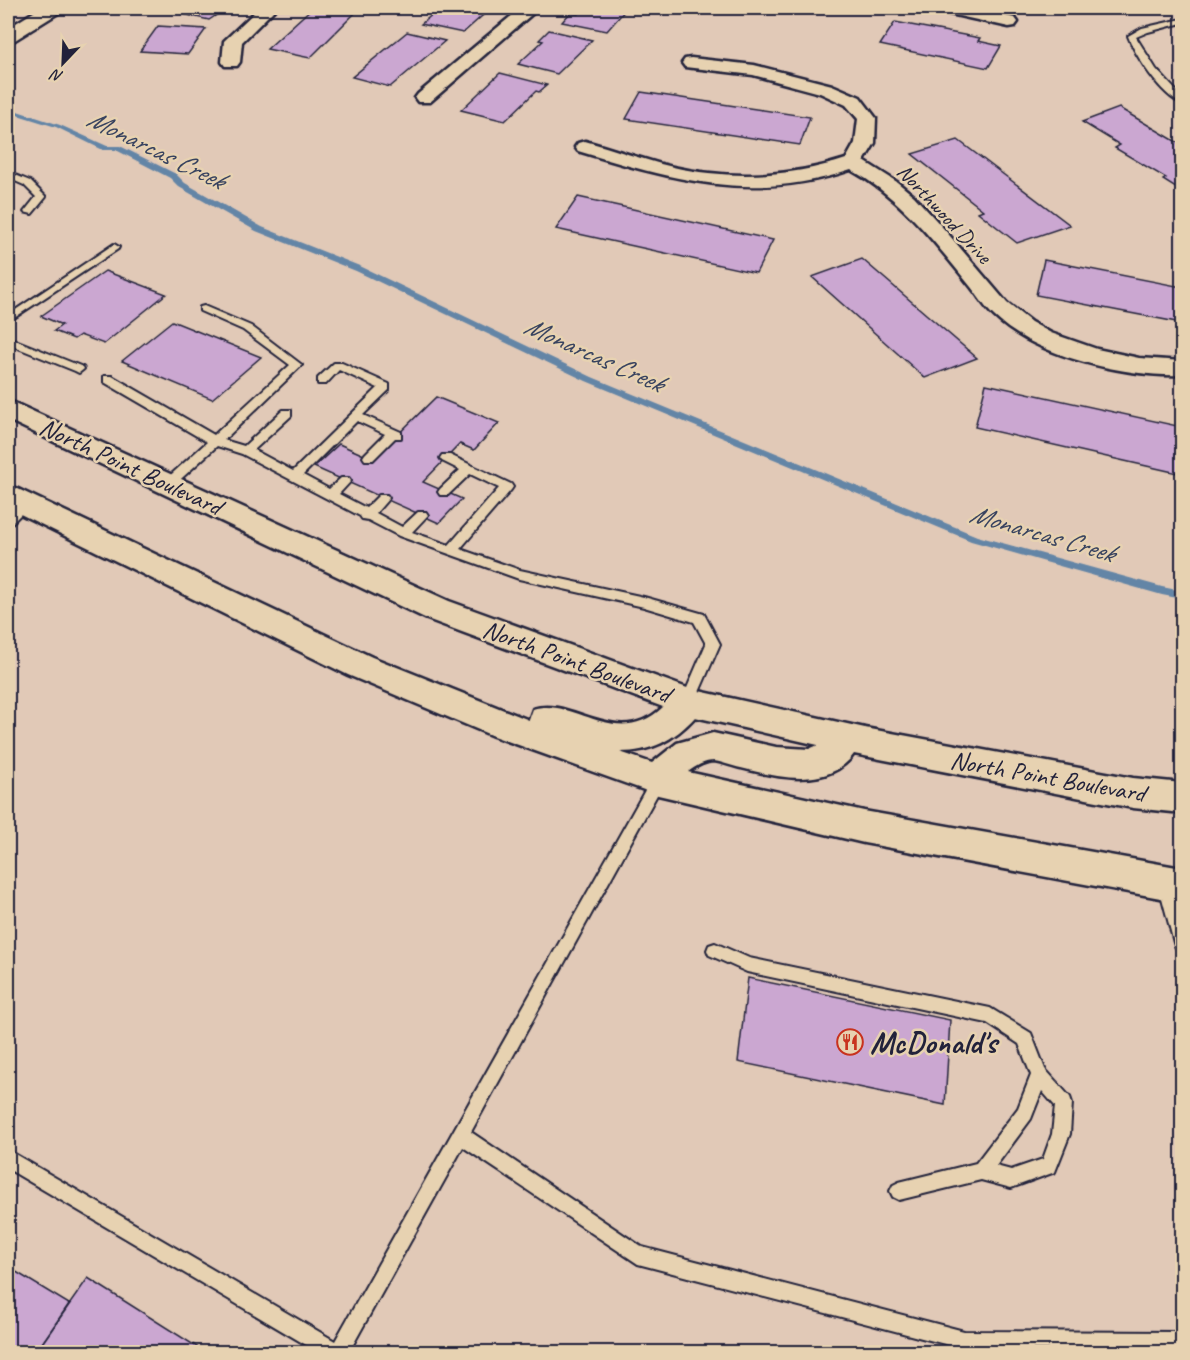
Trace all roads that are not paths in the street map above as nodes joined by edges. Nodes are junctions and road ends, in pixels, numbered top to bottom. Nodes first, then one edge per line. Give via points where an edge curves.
1 (53, 8) edge
2 (268, 8) edge
3 (531, 8) edge
4 (947, 8) edge
5 (1182, 21) edge
6 (1009, 22) dead end
7 (8, 36) edge
8 (231, 62) dead end
9 (691, 63) dead end
10 (424, 98) dead end
11 (1182, 101) edge
12 (585, 147) dead end
13 (853, 163) junction
14 (8, 175) edge
15 (29, 212) dead end
16 (114, 248) dead end
17 (204, 309) dead end
18 (8, 319) edge
19 (8, 340) edge
20 (1182, 368) edge
21 (79, 369) dead end
22 (108, 379) dead end
23 (322, 381) dead end
24 (8, 409) edge
25 (287, 413) dead end
26 (356, 416) junction
27 (215, 441) junction
28 (246, 452) junction
29 (369, 457) dead end
30 (446, 458) dead end
31 (468, 469) junction
32 (294, 477) junction
33 (345, 481) dead end
34 (168, 484) junction
35 (444, 492) dead end
36 (330, 496) junction
37 (383, 498) dead end
38 (13, 507) edge
39 (422, 515) dead end
40 (366, 516) junction
41 (404, 533) junction
42 (452, 550) junction
43 (687, 702) junction
44 (506, 726) junction
45 (845, 738) junction
46 (658, 780) junction
47 (1182, 798) edge
48 (1174, 884) edge
49 (1182, 944) edge
50 (715, 950) dead end
51 (1039, 1075) junction
52 (461, 1135) junction
53 (8, 1159) edge
54 (981, 1171) junction
55 (898, 1191) dead end
56 (1182, 1341) edge
57 (337, 1353) edge

1 - 7 main road
2 - 8 street via 232,41
3 - 10 street
4 - 6 street
5 - 11 lane via 1132,36 1135,48
9 - 13 street via 754,70 826,89 853,101 867,118 865,143
12 - 13 street via 677,174 731,180 804,176
13 - 20 street, Northwood Drive via 873,172 902,195 1006,315 1049,341 1106,360
14 - 15 lane via 27,183 41,197
16 - 18 lane
17 - 27 lane via 247,328 297,365
19 - 21 lane
22 - 27 lane
23 - 26 lane via 338,365 385,387
24 - 34 main road, North Point Boulevard
25 - 28 lane
26 - 29 lane via 395,434
26 - 32 lane
27 - 28 lane
27 - 34 lane
28 - 32 lane
30 - 31 lane
31 - 35 lane
31 - 42 lane via 507,487
32 - 36 lane
33 - 36 lane
34 - 43 main road, North Point Boulevard via 438,610
36 - 40 lane
37 - 40 lane
38 - 44 main road via 360,666
39 - 41 lane
40 - 41 lane
41 - 42 lane
42 - 43 lane via 519,574 699,618 713,644
43 - 44 main road via 663,727 639,737 609,736 538,717 520,718
43 - 45 main road, North Point Boulevard
44 - 46 main road
45 - 46 main road via 834,754 816,764 798,765 713,747 699,748 686,753
45 - 47 main road, North Point Boulevard via 1133,793
46 - 48 main road via 864,827
46 - 52 lane
48 - 49 lane
50 - 51 lane via 747,965 990,1016 1025,1039
51 - 54 lane via 1025,1113
51 - 54 lane via 1064,1103 1061,1134 1049,1166 1011,1179
52 - 56 lane via 638,1255 964,1340
52 - 57 lane
53 - 57 lane
54 - 55 lane

